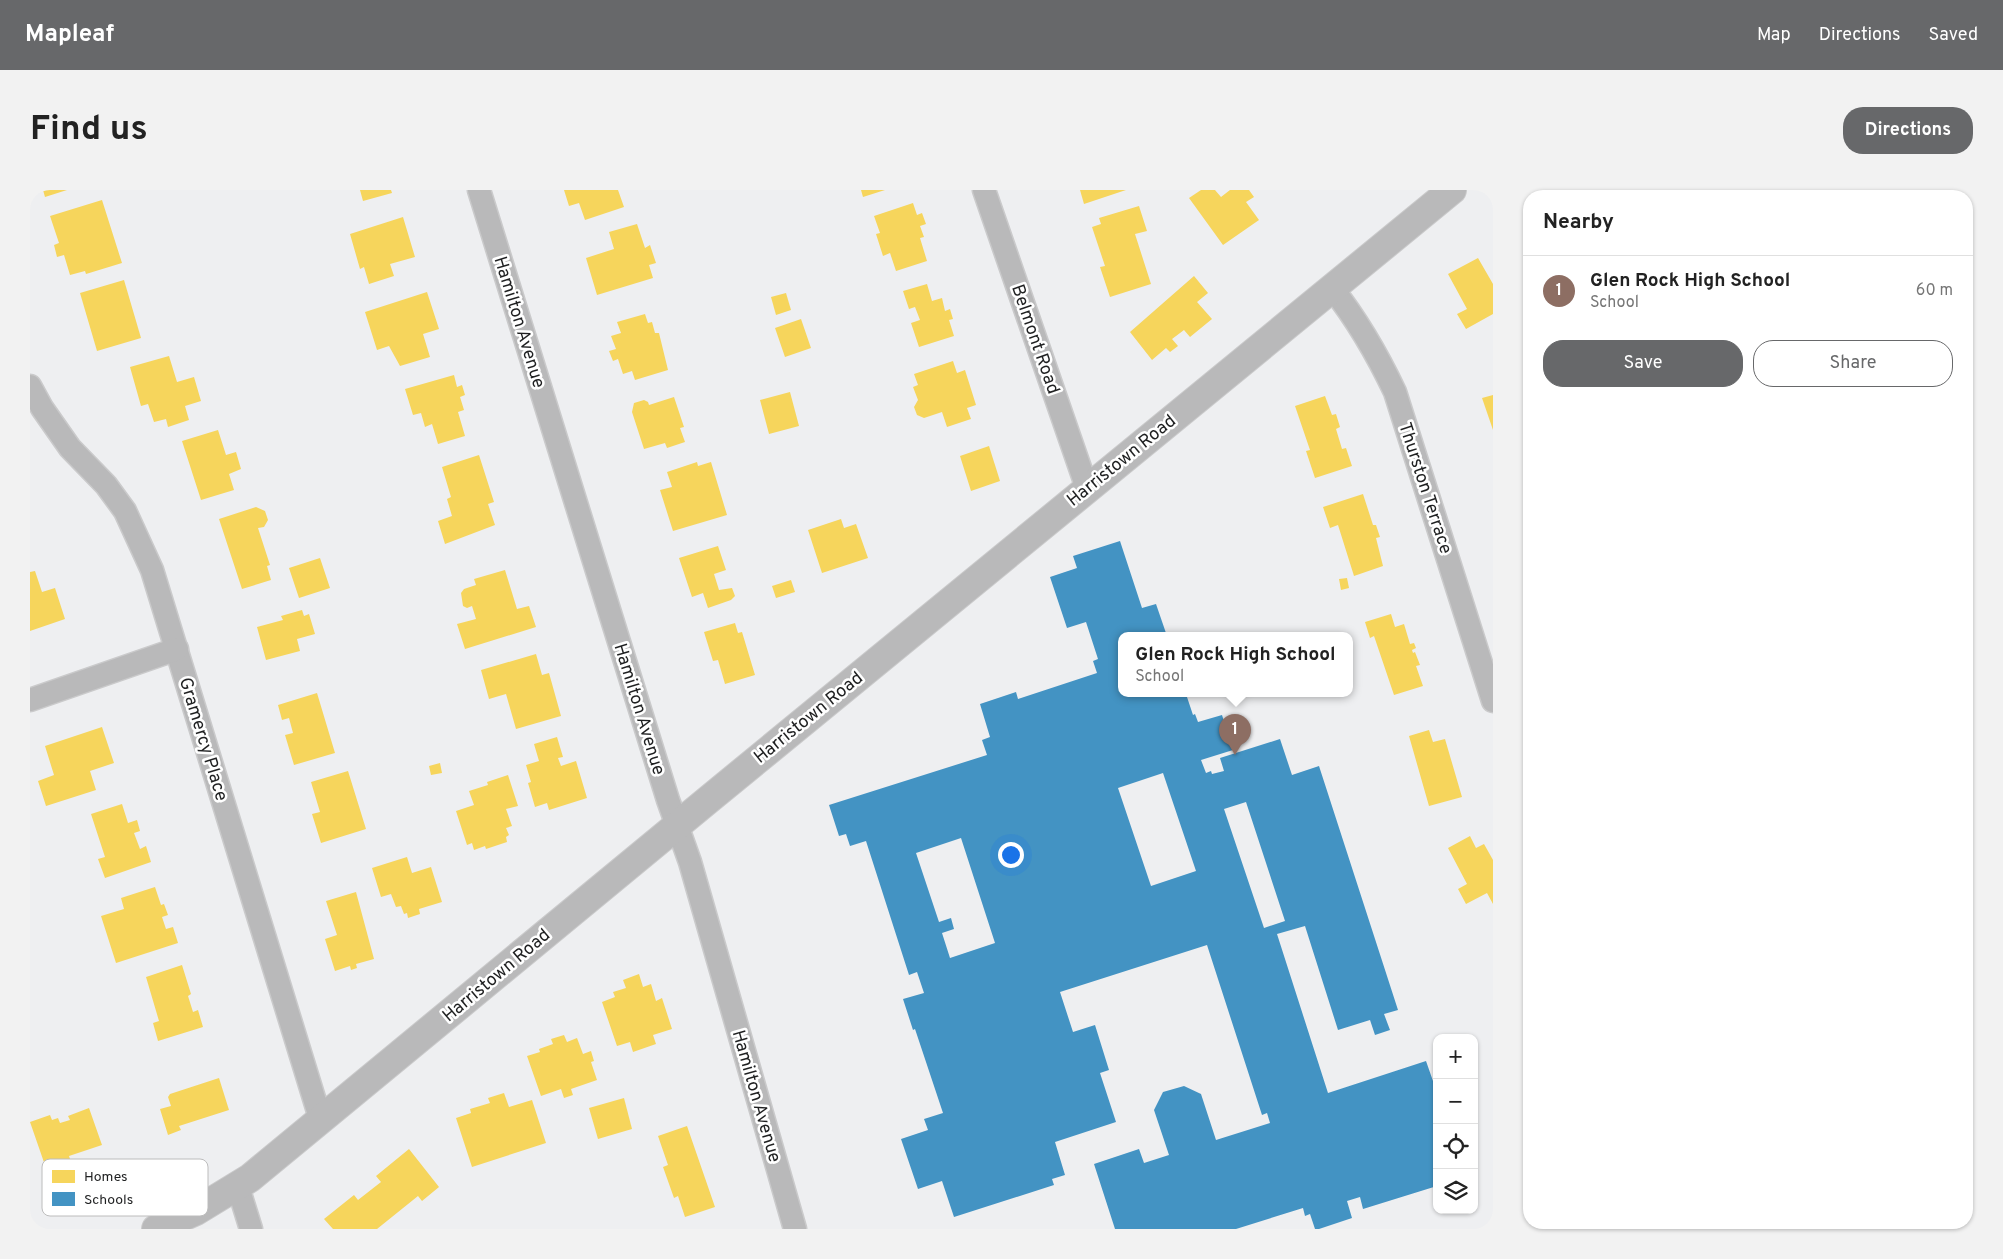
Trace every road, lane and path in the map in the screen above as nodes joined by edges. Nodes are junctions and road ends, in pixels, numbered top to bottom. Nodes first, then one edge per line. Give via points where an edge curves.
1 (478, 190) edge
2 (984, 190) edge
3 (1452, 190) edge
4 (1332, 288) junction
5 (30, 386) edge
6 (1088, 488) junction
7 (177, 649) junction
8 (30, 700) edge
9 (1493, 701) edge
10 (677, 825) junction
11 (321, 1121) junction
12 (238, 1187) junction
13 (208, 1204) edge
14 (185, 1216) edge
15 (156, 1229) edge
16 (251, 1229) edge
17 (796, 1229) edge

1 - 10 street, Hamilton Avenue
2 - 6 street, Belmont Road
3 - 4 street, Harristown Road
4 - 6 street, Harristown Road
4 - 9 street, Thurston Terrace via 1374,347 1395,392
5 - 7 street, Gramercy Place via 70,448 106,485 125,511 152,570
6 - 10 street, Harristown Road
7 - 8 street
7 - 11 street, Gramercy Place
10 - 11 street, Harristown Road
10 - 17 street, Hamilton Avenue
11 - 12 street, Harristown Road
12 - 13 street, Harristown Road
12 - 16 street
14 - 15 street, Harristown Road

